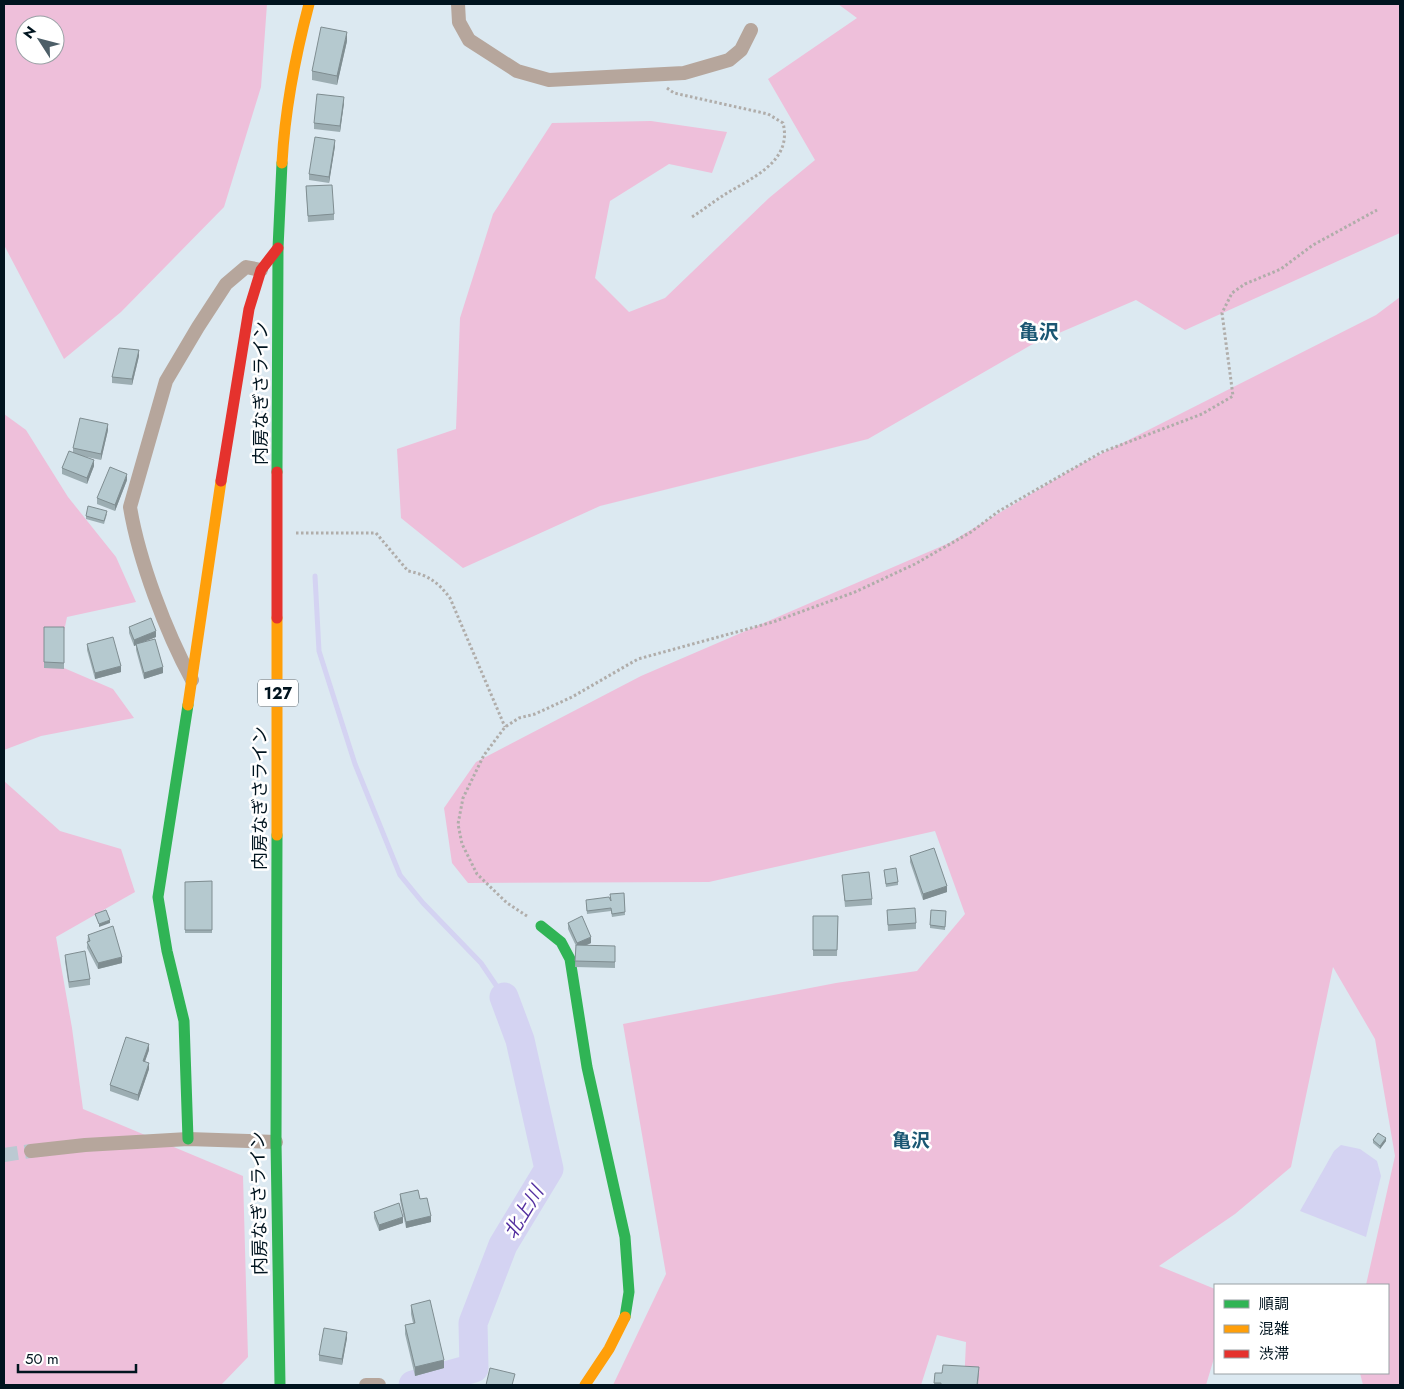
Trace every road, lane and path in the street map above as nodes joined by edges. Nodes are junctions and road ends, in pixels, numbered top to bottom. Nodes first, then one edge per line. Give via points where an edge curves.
1 (309, 4) edge
2 (458, 4) edge
3 (751, 30) dead end
4 (661, 74) junction
5 (1377, 210) dead end
6 (692, 217) dead end
7 (278, 248) junction
8 (261, 270) junction
9 (279, 534) junction
10 (192, 680) junction
11 (505, 727) junction
12 (541, 926) joint
13 (188, 1139) junction
14 (276, 1142) junction
15 (31, 1151) tunnel mouth
16 (280, 1385) edge
17 (366, 1385) edge
18 (379, 1385) edge
19 (585, 1385) edge

1 - 7 main road, 内房なぎさライン / 127 via 295,56 284,132
2 - 4 street via 459,22 469,40 517,71 549,80
3 - 4 street via 741,50 729,60 684,73
4 - 6 path via 665,86 674,93 768,114 782,123 785,132 783,146 766,171
5 - 11 path via 1313,245 1281,269 1232,293 1222,313 1233,396 1202,414 1102,452 915,564 855,592 773,622 638,659 572,697
7 - 8 main road
7 - 9 main road, 内房なぎさライン / 127
8 - 10 main road via 248,309 234,392
8 - 10 street via 246,268 226,284 166,381 130,507 134,528 175,648
9 - 11 path via 376,532 408,571 423,574 439,584 450,598
9 - 14 main road, 内房なぎさライン / 127
10 - 13 main road via 164,842 158,898 184,1021
11 - 12 path via 484,755 463,798 458,824 462,844 477,874 507,903
12 - 19 main road via 560,942 570,959 586,1067 625,1237 629,1292 624,1320
13 - 14 street
13 - 15 street
14 - 16 main road, 内房なぎさライン / 127
17 - 18 street

